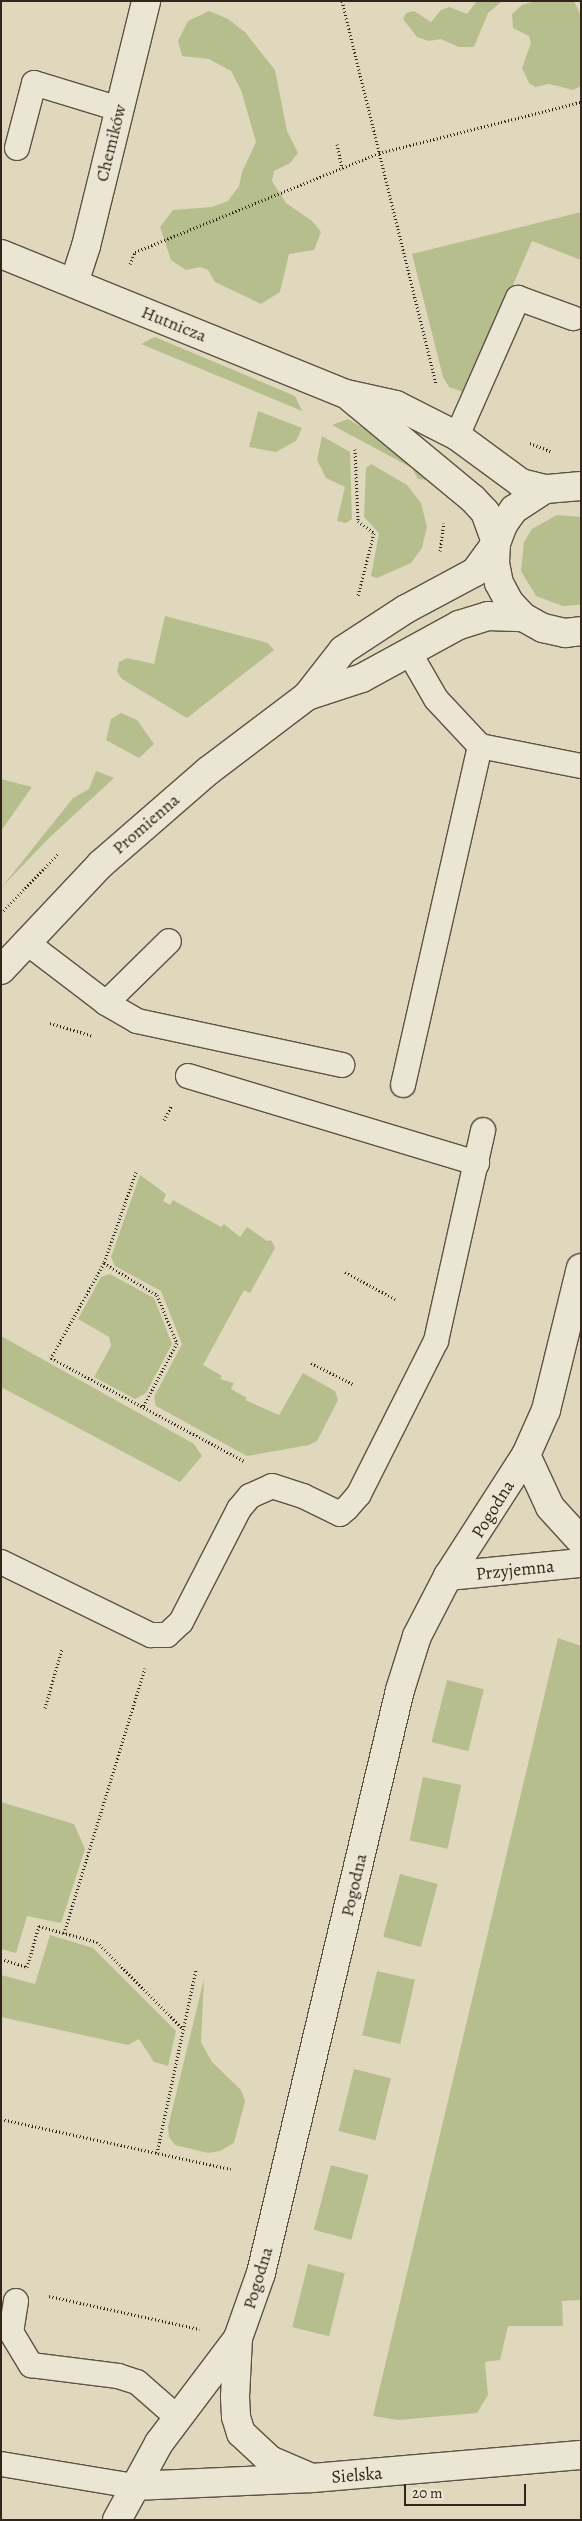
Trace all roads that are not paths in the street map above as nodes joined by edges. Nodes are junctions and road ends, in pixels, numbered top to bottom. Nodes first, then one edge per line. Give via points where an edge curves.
1 (146, 1) edge
2 (120, 108) junction
3 (17, 148) dead end
4 (1, 254) edge
5 (74, 283) junction
6 (573, 318) dead end
7 (346, 394) junction
8 (457, 436) junction
9 (581, 486) edge
10 (545, 488) junction
11 (496, 543) junction
12 (523, 617) junction
13 (581, 631) edge
14 (409, 652) junction
15 (307, 696) junction
16 (480, 746) junction
17 (581, 766) edge
18 (169, 941) dead end
19 (26, 942) junction
20 (1, 970) edge
21 (106, 1003) junction
22 (342, 1065) dead end
23 (188, 1076) dead end
24 (403, 1085) dead end
25 (483, 1130) dead end
26 (477, 1163) junction
27 (581, 1268) edge
28 (526, 1455) junction
29 (581, 1541) edge
30 (1, 1562) edge
31 (581, 1563) edge
32 (448, 1576) junction
33 (16, 2301) dead end
34 (238, 2338) junction
35 (177, 2417) junction
36 (581, 2456) edge
37 (1, 2464) edge
38 (312, 2478) junction
39 (134, 2486) junction
40 (117, 2520) edge

1 - 2 street, Chemików
2 - 3 lane via 34,84
2 - 5 street, Chemików
4 - 5 street, Hutnicza
5 - 7 street, Hutnicza
6 - 8 lane via 518,298
7 - 8 street, Hutnicza via 396,405
7 - 11 street, Hutnicza via 473,499 485,512
8 - 10 street, Hutnicza via 522,483
9 - 10 street
10 - 11 street, Promienna via 514,509
11 - 12 street via 499,584
11 - 15 street, Promienna via 475,572 406,609 343,650
12 - 13 street via 543,628 565,633
12 - 14 street, Promienna via 488,616 459,625
14 - 15 street, Promienna via 362,678
14 - 16 lane via 436,699
15 - 19 street, Promienna via 252,735 120,846
16 - 17 lane
16 - 24 lane
18 - 21 lane
19 - 20 street, Promienna
19 - 21 lane
21 - 22 lane via 137,1021
23 - 26 lane
25 - 26 lane
26 - 30 lane via 436,1341 359,1494 340,1514 286,1489 266,1488 250,1496 239,1509 181,1622 167,1634 152,1634
27 - 28 street, Pogodna via 546,1410
28 - 29 street, Pogodna via 550,1507
28 - 32 street, Pogodna
31 - 32 street, Przyjemna
32 - 34 street, Pogodna via 417,1636 400,1690 261,2274
33 - 35 lane via 12,2332 31,2364 118,2376 138,2382
34 - 35 street, Pogodna
34 - 38 street, Pogodna via 235,2397 236,2417 242,2433 270,2460
35 - 39 street, Pogodna
36 - 38 street, Sielska
37 - 39 lane
38 - 39 street, Sielska
39 - 40 street, Pogodna

